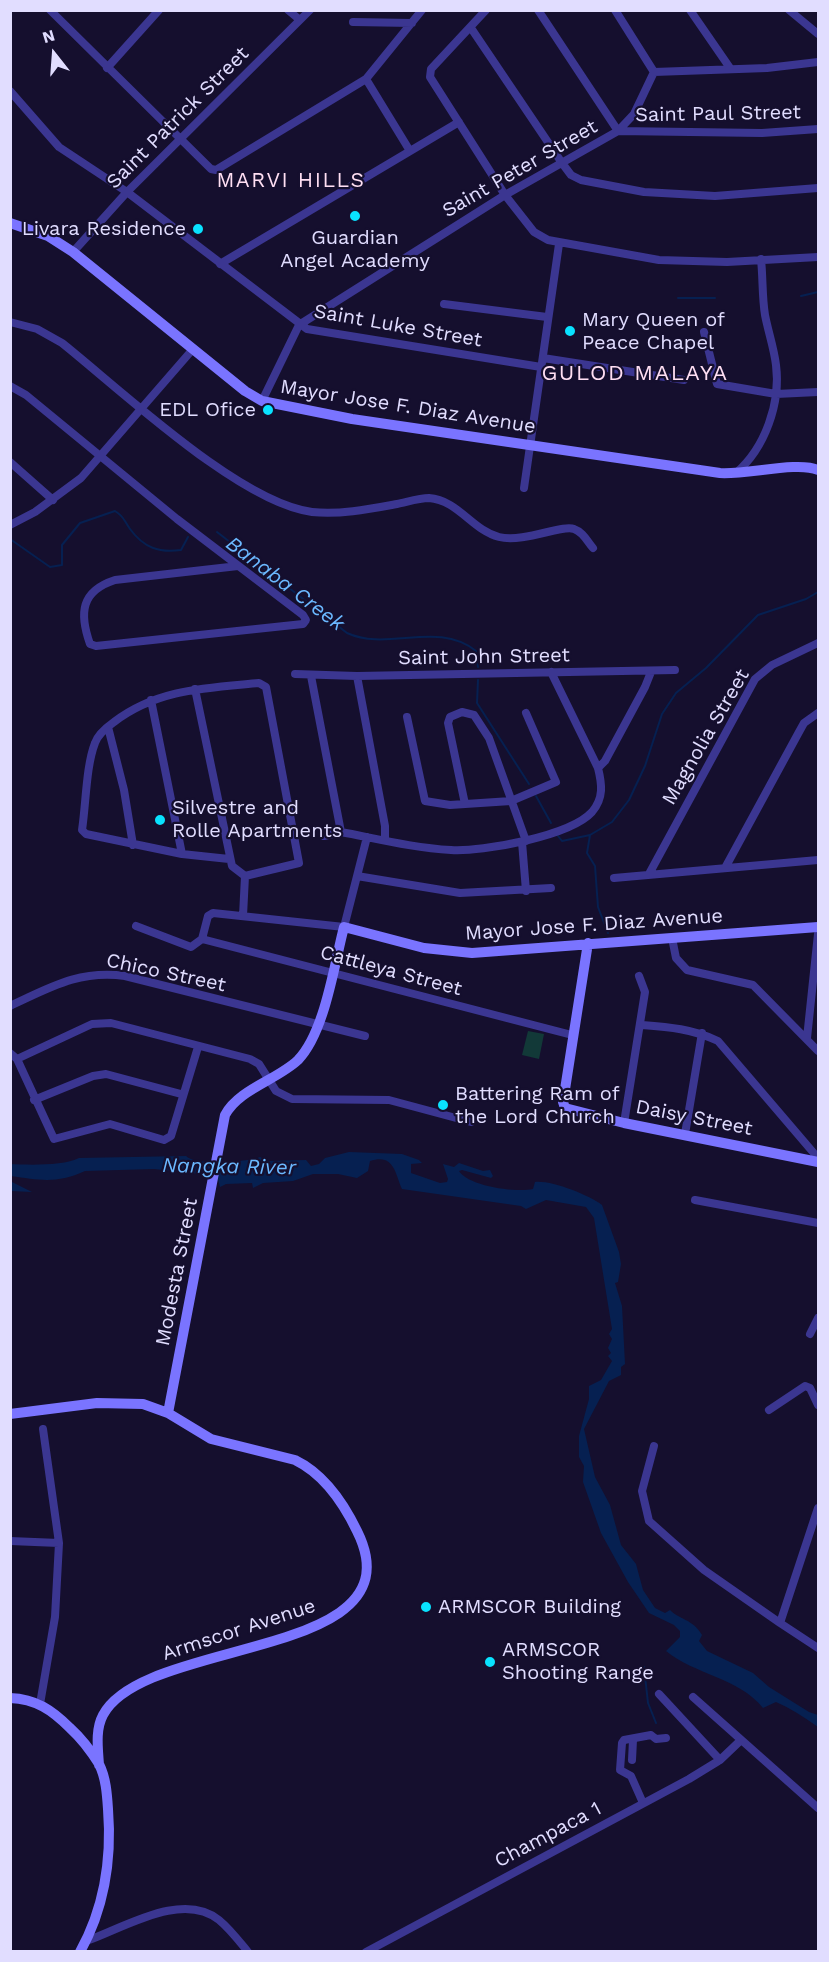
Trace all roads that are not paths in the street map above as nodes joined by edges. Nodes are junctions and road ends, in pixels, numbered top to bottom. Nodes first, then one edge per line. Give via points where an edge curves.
1 (50, 10) edge
2 (159, 10) edge
3 (288, 10) edge
4 (310, 10) edge
5 (422, 10) edge
6 (486, 10) edge
7 (537, 10) edge
8 (615, 10) edge
9 (690, 10) edge
10 (789, 10) edge
11 (59, 14) edge
12 (300, 20) junction
13 (353, 22) dead end
14 (412, 23) junction
15 (471, 28) junction
16 (819, 34) edge
17 (819, 62) edge
18 (107, 68) junction
19 (729, 68) junction
20 (654, 72) junction
21 (366, 80) junction
22 (10, 91) edge
23 (459, 122) junction
24 (819, 129) edge
25 (618, 131) junction
26 (180, 140) junction
27 (410, 151) junction
28 (562, 164) junction
29 (819, 188) edge
30 (127, 192) junction
31 (505, 195) junction
32 (10, 223) edge
33 (559, 244) junction
34 (73, 252) junction
35 (819, 257) edge
36 (761, 259) junction
37 (220, 264) junction
38 (444, 304) dead end
39 (547, 317) junction
40 (10, 322) edge
41 (299, 326) junction
42 (704, 332) dead end
43 (192, 349) junction
44 (543, 358) junction
45 (541, 367) junction
46 (684, 380) dead end
47 (10, 386) edge
48 (819, 392) edge
49 (776, 394) junction
50 (262, 401) junction
51 (140, 406) junction
52 (529, 445) junction
53 (99, 456) junction
54 (10, 462) edge
55 (819, 470) edge
56 (735, 474) junction
57 (524, 488) dead end
58 (52, 500) junction
59 (10, 525) edge
60 (592, 548) dead end
61 (238, 566) junction
62 (819, 643) edge
63 (675, 670) dead end
64 (551, 672) junction
65 (651, 672) junction
66 (295, 674) dead end
67 (311, 676) junction
68 (357, 676) junction
69 (195, 689) junction
70 (151, 700) junction
71 (526, 713) dead end
72 (819, 713) edge
73 (407, 717) dead end
74 (108, 727) junction
75 (598, 768) junction
76 (511, 801) junction
77 (465, 804) junction
78 (341, 832) junction
79 (324, 836) dead end
80 (367, 837) junction
81 (385, 840) junction
82 (524, 842) junction
83 (133, 845) junction
84 (182, 854) junction
85 (229, 859) junction
86 (819, 860) edge
87 (725, 868) junction
88 (649, 874) junction
89 (245, 876) junction
90 (357, 876) junction
91 (614, 878) dead end
92 (551, 888) dead end
93 (526, 891) junction
94 (243, 916) junction
95 (136, 926) dead end
96 (345, 927) junction
97 (819, 927) edge
98 (819, 934) edge
99 (672, 938) junction
100 (202, 939) junction
101 (588, 943) junction
102 (332, 973) junction
103 (639, 976) dead end
104 (10, 1006) edge
105 (642, 1025) junction
106 (319, 1026) junction
107 (702, 1033) junction
108 (572, 1035) junction
109 (365, 1036) dead end
110 (807, 1038) junction
111 (198, 1047) junction
112 (819, 1051) edge
113 (14, 1056) edge
114 (270, 1080) junction
115 (181, 1094) junction
116 (34, 1100) junction
117 (471, 1122) dead end
118 (624, 1123) junction
119 (685, 1134) junction
120 (819, 1160) edge
121 (695, 1200) dead end
122 (819, 1223) edge
123 (819, 1318) edge
124 (810, 1334) dead end
125 (819, 1405) edge
126 (769, 1410) dead end
127 (168, 1413) junction
128 (10, 1414) edge
129 (43, 1429) dead end
130 (654, 1446) dead end
131 (819, 1508) edge
132 (10, 1541) edge
133 (59, 1543) junction
134 (780, 1623) junction
135 (819, 1648) edge
136 (659, 1694) dead end
137 (693, 1697) dead end
138 (10, 1698) edge
139 (40, 1704) junction
140 (666, 1738) dead end
141 (633, 1740) junction
142 (740, 1741) junction
143 (632, 1760) dead end
144 (720, 1760) junction
145 (99, 1765) junction
146 (643, 1803) junction
147 (819, 1808) edge
148 (83, 1946) edge
149 (248, 1952) edge
150 (366, 1952) edge

1 - 11 street
2 - 18 street
3 - 12 street
4 - 12 street, Saint Patrick Street
5 - 14 street
6 - 15 street
7 - 25 street, Saint Paul Street
8 - 20 street
9 - 19 street
10 - 16 street
11 - 18 street
12 - 26 street, Saint Patrick Street
13 - 14 street
14 - 21 street
15 - 23 street via 431,69 430,77
15 - 28 street
17 - 19 street
18 - 26 street
19 - 20 street
20 - 25 street, Saint Peter Street via 634,114
21 - 26 street via 216,170
21 - 27 street
22 - 30 street, Saint Luke Street via 59,147
23 - 27 street
23 - 31 street
24 - 25 street, Saint Paul Street via 762,133
25 - 28 street, Saint Peter Street
26 - 30 street, Saint Patrick Street
27 - 37 street
28 - 29 street via 581,180 644,192 715,196
28 - 31 street, Saint Peter Street
30 - 34 street, Saint Patrick Street
30 - 37 street, Saint Luke Street
31 - 33 street via 534,232
31 - 41 street, Saint Peter Street
32 - 34 main road, Mayor Jose F. Diaz Avenue via 48,236
33 - 36 street via 659,260
33 - 39 street
34 - 43 main road, Mayor Jose F. Diaz Avenue
35 - 36 street
36 - 49 street
37 - 41 street, Saint Luke Street
38 - 39 street
39 - 44 street
40 - 51 street via 37,329 62,343
41 - 45 street, Saint Luke Street
41 - 50 street
42 - 49 street via 717,384
43 - 50 main road, Mayor Jose F. Diaz Avenue
43 - 51 street
44 - 45 street
44 - 46 street
45 - 52 street
47 - 53 street
48 - 49 street
49 - 56 street via 763,437 751,460
50 - 52 main road, Mayor Jose F. Diaz Avenue via 352,419
51 - 53 street
51 - 60 street via 217,467 278,503 312,512 358,511 429,498 455,507 498,537 525,538 567,527 582,534
52 - 56 main road, Mayor Jose F. Diaz Avenue
52 - 57 street
53 - 58 street via 81,478
53 - 61 street
54 - 58 street
55 - 56 main road, Mayor Jose F. Diaz Avenue via 798,467
58 - 59 street
61 - 61 street via 115,580 93,589 84,606 90,644 303,624 303,615
62 - 88 street, Magnolia Street via 772,665 755,679
63 - 65 street, Saint John Street
64 - 65 street, Saint John Street
64 - 68 street, Saint John Street
64 - 75 street
65 - 75 street
66 - 67 street, Saint John Street
67 - 68 street, Saint John Street
67 - 78 street
68 - 81 street
69 - 70 street
69 - 85 street
69 - 89 street via 259,682 266,687 300,861
70 - 74 street
70 - 84 street
71 - 76 street via 556,783
72 - 87 street via 804,723
73 - 77 street via 425,801
74 - 83 street
74 - 83 street via 94,744 82,830
75 - 82 street via 602,793 592,811 580,821
76 - 77 street
76 - 77 street via 489,738 468,712 455,713 448,723
76 - 82 street
78 - 79 street
78 - 80 street
80 - 81 street
80 - 90 street
81 - 82 street via 454,850
82 - 93 street
83 - 84 street
84 - 85 street
85 - 89 street
86 - 87 street
87 - 88 street
88 - 91 street
89 - 94 street
90 - 93 street via 460,893
90 - 96 street
92 - 93 street
94 - 96 street
94 - 100 street via 210,914
95 - 100 street, Cattleya Street via 191,947
96 - 101 main road, Mayor Jose F. Diaz Avenue via 442,951 500,952
96 - 102 main road
97 - 99 main road, Mayor Jose F. Diaz Avenue
98 - 110 street
99 - 101 main road, Mayor Jose F. Diaz Avenue
99 - 110 street via 676,957 687,970 753,985
100 - 102 street, Cattleya Street
101 - 108 main road
102 - 106 main road
102 - 108 street, Cattleya Street
103 - 105 street via 645,992
104 - 106 street, Chico Street via 62,983 99,973 125,976
105 - 107 street
105 - 118 street
106 - 109 street, Chico Street
106 - 114 main road via 297,1061
107 - 119 street
107 - 120 street via 718,1041
108 - 118 main road, Daisy Street via 564,1105
110 - 112 street
111 - 113 street via 100,1023
111 - 114 street via 250,1059 259,1064
111 - 115 street
113 - 116 street
114 - 117 street via 276,1091 292,1099 389,1100
114 - 127 main road, Modesta Street via 229,1107
115 - 116 street via 106,1074
115 - 116 street via 171,1136 164,1140 110,1124 54,1138
118 - 119 main road, Daisy Street
119 - 120 main road, Daisy Street
121 - 122 street
123 - 124 street
125 - 126 street via 805,1386
127 - 128 main road, Armscor Avenue via 143,1404 118,1402
127 - 145 main road, Armscor Avenue via 211,1439 295,1460 318,1474 360,1538 367,1566 364,1584 344,1612 323,1623 164,1674 122,1693 101,1717
129 - 133 street
130 - 134 street via 642,1491 650,1521 704,1570
131 - 134 street
132 - 133 street
133 - 139 street via 55,1617
134 - 135 street
136 - 144 street
137 - 142 street
138 - 139 main road
139 - 145 main road via 74,1731
140 - 141 street
141 - 143 street
141 - 146 street via 622,1743 620,1770 631,1776
142 - 144 street, Champaca 1
142 - 147 street
144 - 146 street, Champaca 1
145 - 148 main road via 108,1799 109,1863 101,1902
146 - 150 street, Champaca 1
148 - 149 street via 145,1915 187,1910 220,1921

